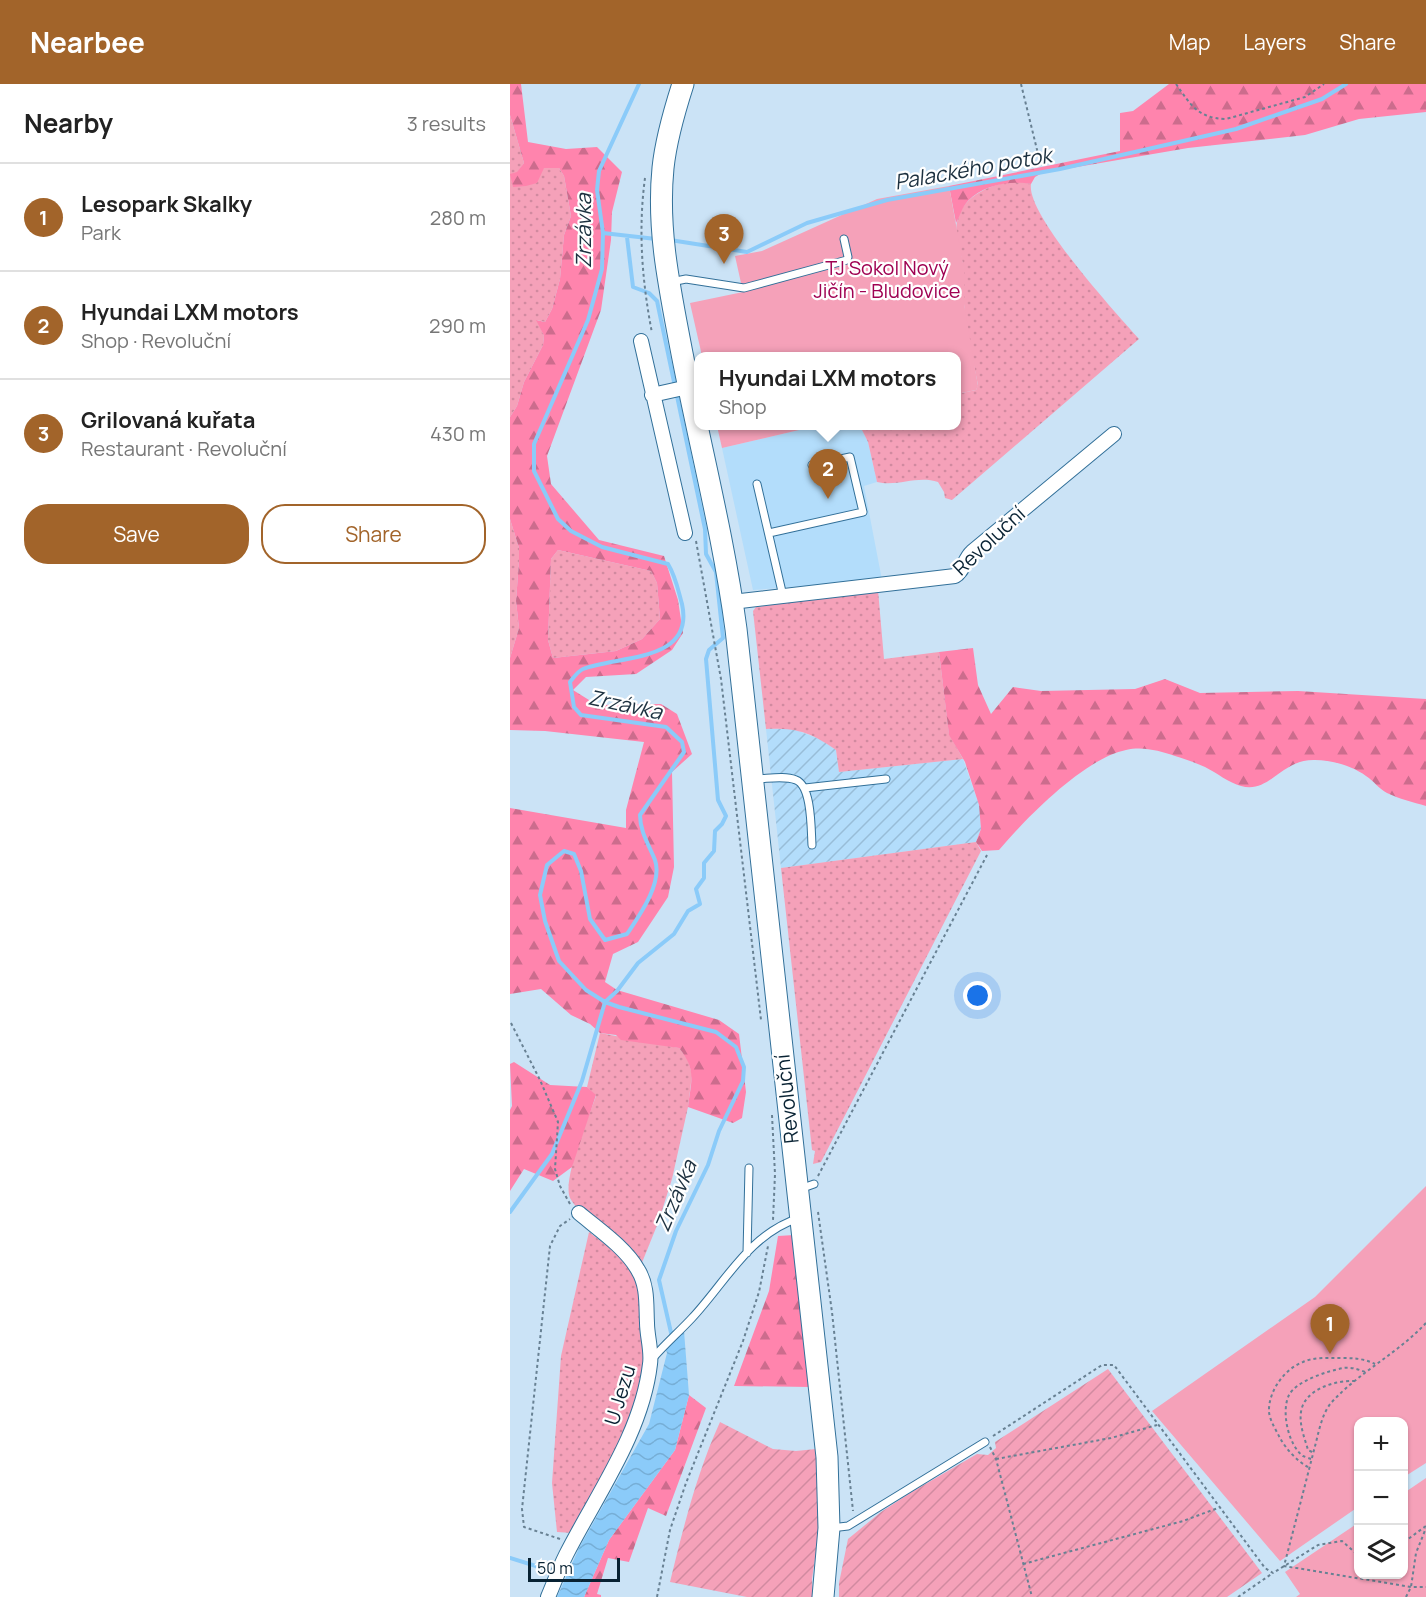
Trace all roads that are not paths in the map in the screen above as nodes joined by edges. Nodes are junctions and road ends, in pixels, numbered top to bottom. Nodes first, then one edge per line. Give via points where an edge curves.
1 (683, 84) edge
2 (844, 239) dead end
3 (668, 277) junction
4 (641, 341) dead end
5 (679, 389) junction
6 (652, 394) junction
7 (1114, 434) dead end
8 (812, 465) dead end
9 (757, 484) dead end
10 (685, 533) dead end
11 (769, 533) junction
12 (783, 596) junction
13 (732, 602) junction
14 (752, 779) junction
15 (886, 780) dead end
16 (805, 788) junction
17 (812, 845) dead end
18 (749, 1168) dead end
19 (579, 1213) road end
20 (801, 1217) junction
21 (747, 1253) junction
22 (651, 1361) junction
23 (985, 1442) road end
24 (829, 1528) junction
25 (548, 1597) edge
26 (823, 1597) edge

1 - 3 main road, Revoluční via 672,117 662,184
2 - 3 lane via 846,261 744,288
3 - 5 main road, Revoluční
4 - 6 street
5 - 6 street
5 - 13 main road, Revoluční via 717,512
6 - 10 street
7 - 12 street, Revoluční via 970,554 960,573 954,576
8 - 11 lane via 850,457 863,512
9 - 11 lane
11 - 12 lane
12 - 13 street, Revoluční
13 - 14 main road, Revoluční
14 - 16 lane via 793,779
14 - 20 main road, Revoluční via 801,1183
15 - 16 lane
16 - 17 lane
18 - 21 lane
19 - 22 street, U Jezu via 616,1245 642,1276
20 - 21 lane via 771,1231
20 - 24 main road, Revoluční via 826,1446
21 - 22 lane
22 - 25 street, U Jezu via 625,1445
23 - 24 lane via 854,1522
24 - 26 main road, Revoluční

